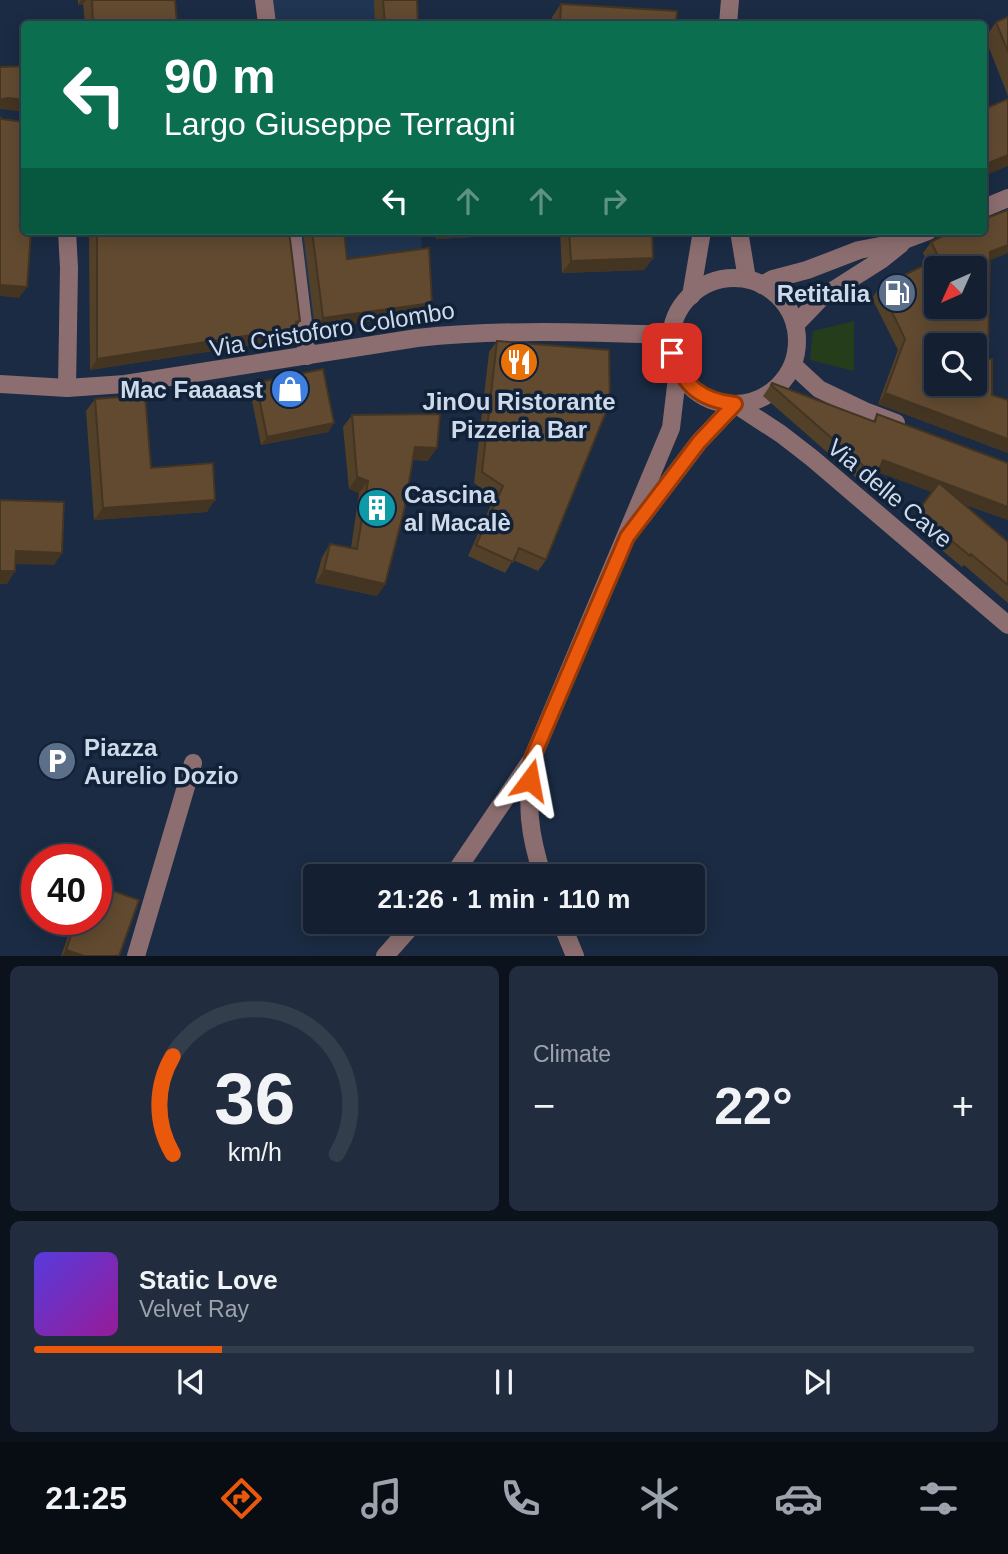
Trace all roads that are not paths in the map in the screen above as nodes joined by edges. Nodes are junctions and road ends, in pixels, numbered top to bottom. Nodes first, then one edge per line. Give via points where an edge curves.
1 (264, 0) edge
2 (730, 0) edge
3 (267, 21) edge
4 (728, 21) edge
5 (1008, 198) edge
6 (987, 207) edge
7 (67, 235) edge
8 (292, 235) edge
9 (701, 235) edge
10 (740, 235) edge
11 (920, 235) edge
12 (910, 239) junction
13 (755, 282) junction
14 (691, 296) junction
15 (795, 326) junction
16 (672, 335) junction
17 (307, 356) junction
18 (793, 365) junction
19 (678, 369) junction
20 (0, 384) edge
21 (67, 388) junction
22 (735, 404) junction
23 (918, 432) edge
24 (627, 537) junction
25 (1008, 625) edge
26 (532, 759) junction
27 (193, 763) dead end
28 (461, 864) edge
29 (539, 864) edge
30 (404, 934) edge
31 (566, 934) edge
32 (136, 956) edge
33 (385, 956) edge
34 (575, 956) edge

1 - 3 street
2 - 4 street
5 - 6 street
7 - 21 street
8 - 17 street
9 - 14 street
10 - 13 street
11 - 12 street
12 - 13 street
12 - 15 street via 821,298
13 - 14 street via 726,279 707,284
13 - 15 street via 777,295
14 - 16 street via 681,307
15 - 18 street
16 - 17 street, Via Cristoforo Colombo via 455,334
16 - 19 street
17 - 21 street, Via Cristoforo Colombo via 125,384
18 - 22 street via 772,392
18 - 23 street via 819,390
19 - 22 street via 702,395
19 - 24 street via 671,428
20 - 21 street, Via Cristoforo Colombo
22 - 24 street via 699,442
22 - 25 street, Via delle Cave via 796,445
24 - 26 street
26 - 28 street
26 - 29 street via 527,801
27 - 32 street
30 - 33 street
31 - 34 street

